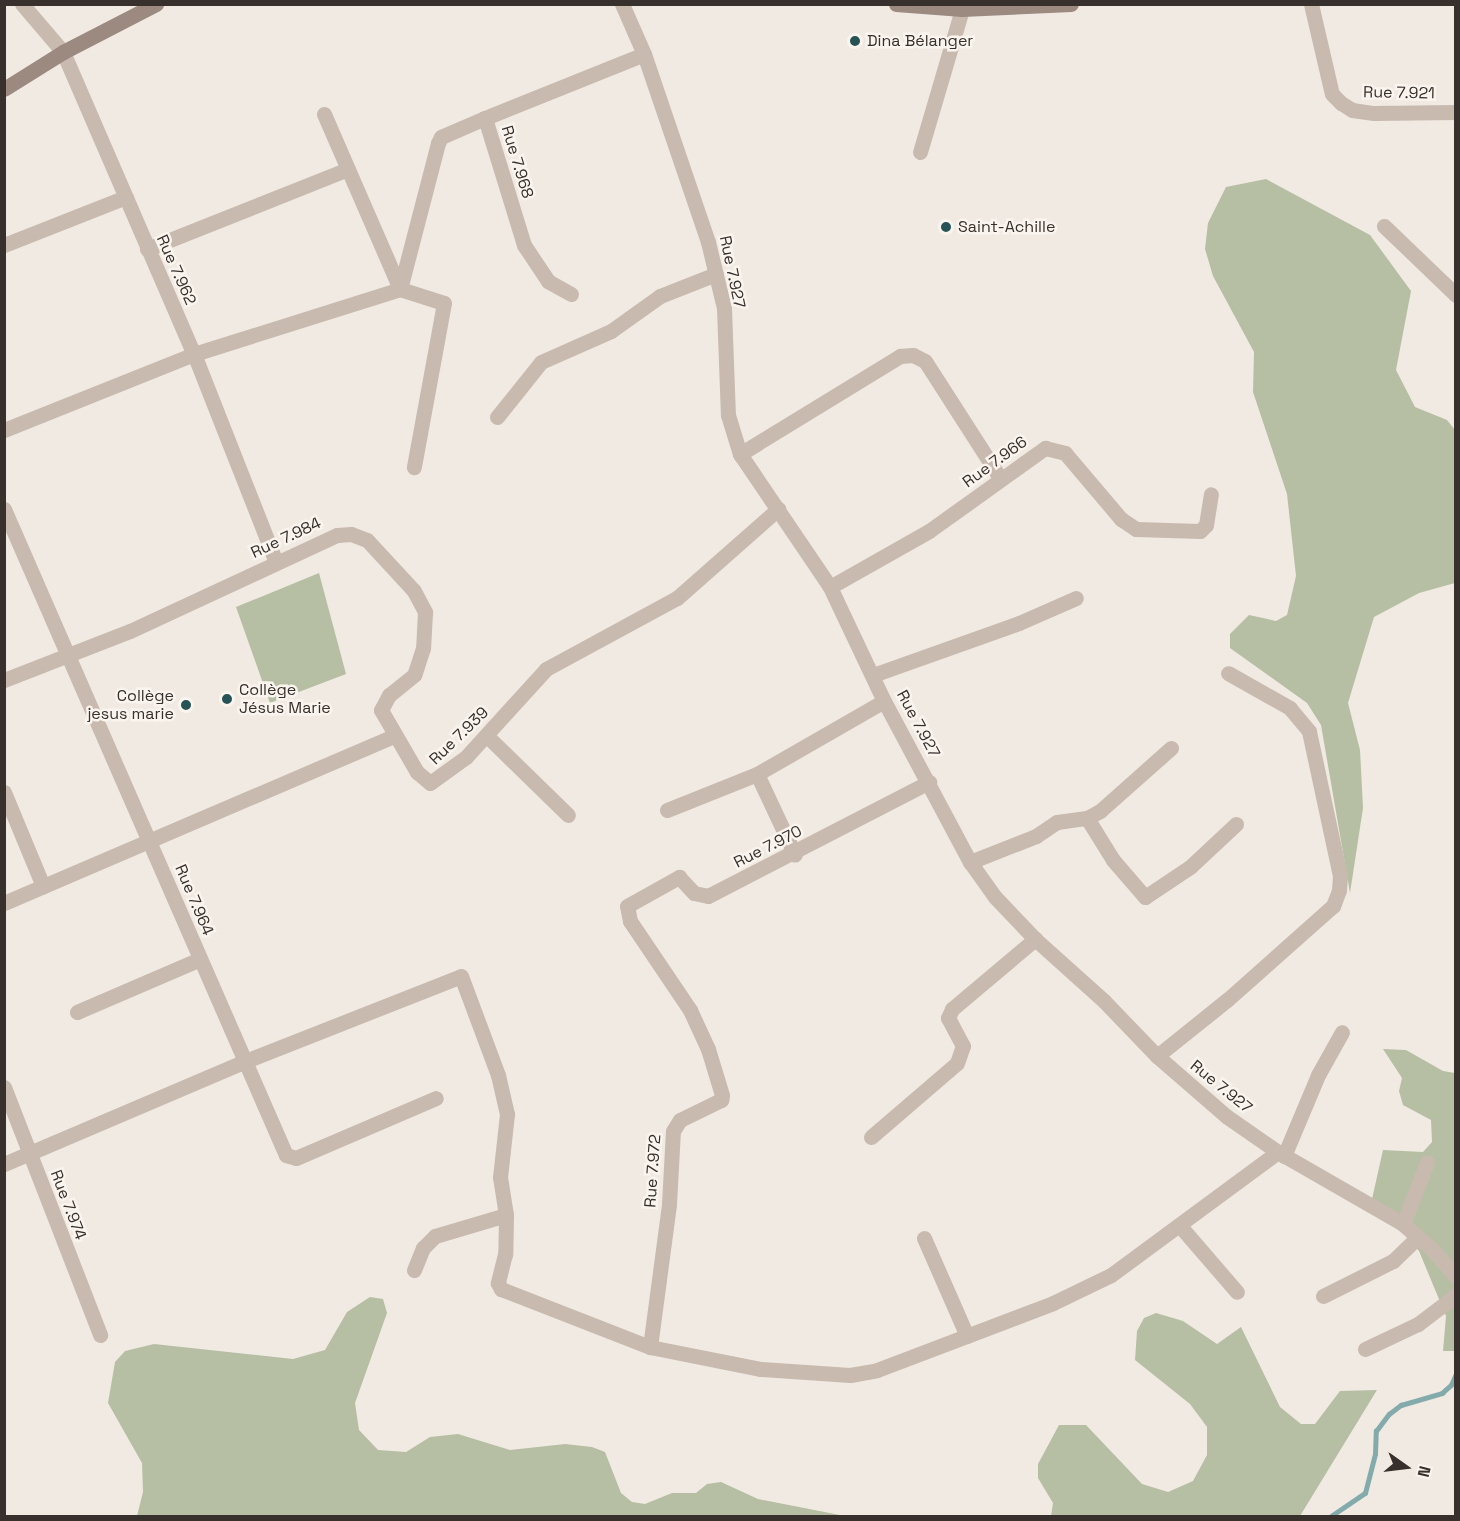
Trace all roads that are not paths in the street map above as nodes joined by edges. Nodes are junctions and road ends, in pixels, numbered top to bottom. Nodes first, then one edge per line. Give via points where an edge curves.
1 (22, 4) edge
2 (156, 4) edge
3 (622, 4) edge
4 (896, 4) edge
5 (1311, 4) edge
6 (1062, 5) edge
7 (912, 6) edge
8 (962, 9) junction
9 (63, 52) junction
10 (644, 54) junction
11 (4, 88) edge
12 (1455, 112) edge
13 (324, 114) dead end
14 (485, 118) junction
15 (920, 152) dead end
16 (348, 169) junction
17 (126, 197) junction
18 (1384, 226) dead end
19 (4, 245) edge
20 (147, 249) junction
21 (716, 274) junction
22 (400, 288) junction
23 (571, 294) dead end
24 (1455, 295) edge
25 (194, 354) junction
26 (497, 417) dead end
27 (4, 430) edge
28 (740, 454) junction
29 (414, 467) dead end
30 (1000, 478) junction
31 (1211, 494) dead end
32 (4, 509) edge
33 (778, 509) junction
34 (276, 562) junction
35 (830, 587) junction
36 (1076, 598) dead end
37 (69, 655) junction
38 (1228, 673) dead end
39 (873, 675) junction
40 (4, 680) edge
41 (885, 701) junction
42 (393, 736) junction
43 (488, 736) junction
44 (1171, 748) dead end
45 (756, 774) junction
46 (929, 783) junction
47 (4, 792) edge
48 (667, 810) dead end
49 (568, 815) dead end
50 (1088, 818) junction
51 (1236, 825) dead end
52 (149, 840) junction
53 (795, 855) junction
54 (970, 862) junction
55 (44, 886) junction
56 (4, 903) edge
57 (627, 906) joint
58 (1035, 939) junction
59 (200, 959) junction
60 (77, 1012) dead end
61 (1342, 1032) dead end
62 (1157, 1056) junction
63 (243, 1062) junction
64 (4, 1087) edge
65 (436, 1098) dead end
66 (871, 1137) dead end
67 (30, 1153) junction
68 (1281, 1154) junction
69 (1427, 1161) dead end
70 (4, 1164) edge
71 (506, 1215) junction
72 (1403, 1224) junction
73 (1180, 1226) junction
74 (1418, 1237) junction
75 (924, 1238) dead end
76 (414, 1270) dead end
77 (1455, 1277) edge
78 (1237, 1292) dead end
79 (1455, 1295) edge
80 (1323, 1296) dead end
81 (100, 1335) dead end
82 (967, 1336) junction
83 (650, 1347) junction
84 (1365, 1349) dead end

1 - 9 street, Rue 7.962
2 - 9 street
3 - 10 street, Rue 7.927
4 - 7 street
5 - 12 street, Rue 7.921 via 1332,94 1341,103 1352,110 1374,113
6 - 8 street
7 - 8 street
8 - 15 street
9 - 11 street
9 - 17 street, Rue 7.962
10 - 14 street, Rue 7.968
10 - 21 street, Rue 7.927
13 - 16 street
14 - 22 street via 441,136
14 - 23 street, Rue 7.968 via 524,245 548,281
16 - 20 street
16 - 22 street
17 - 19 street
17 - 20 street, Rue 7.962
18 - 24 street
20 - 25 street, Rue 7.962
21 - 26 street via 660,296 611,331 541,362
21 - 28 street, Rue 7.927 via 724,308 728,415
22 - 25 street
22 - 29 street via 444,303
25 - 27 street
25 - 34 street, Rue 7.962
28 - 30 street via 900,356 913,355 926,361
28 - 33 street, Rue 7.927
30 - 31 street, Rue 7.966 via 1045,448 1055,448 1065,453 1128,526 1155,531 1200,531 1206,525
30 - 35 street, Rue 7.966 via 929,531
32 - 37 street, Rue 7.964
33 - 35 street, Rue 7.927
33 - 43 street, Rue 7.939 via 677,598 546,669
34 - 37 street, Rue 7.984
34 - 42 street, Rue 7.984 via 337,535 351,534 367,540 421,601 426,630 419,664 414,675 389,695 381,710
35 - 39 street, Rue 7.927
36 - 39 street via 1019,623
37 - 40 street, Rue 7.984
37 - 52 street, Rue 7.964
38 - 62 street via 1290,708 1309,731 1341,876 1339,890 1333,906
39 - 41 street, Rue 7.927
41 - 45 street
41 - 46 street, Rue 7.927
42 - 43 street, Rue 7.939 via 417,772 430,783
42 - 52 street
43 - 49 street
44 - 50 street via 1111,805
45 - 48 street
45 - 53 street
46 - 53 street, Rue 7.970
46 - 54 street, Rue 7.927
47 - 55 street
50 - 51 street via 1113,860 1145,897 1190,867
50 - 54 street via 1057,822 1036,836
52 - 55 street
52 - 59 street, Rue 7.964
53 - 57 street, Rue 7.970 via 708,896 694,893 679,877
54 - 58 street, Rue 7.927 via 995,897
55 - 56 street
57 - 83 street, Rue 7.972 via 630,921 690,1010 708,1049 722,1095 721,1100 680,1120 673,1131 669,1204
58 - 62 street, Rue 7.927 via 1104,1001
58 - 66 street via 952,1009 948,1018 963,1046 957,1063
59 - 60 street
59 - 63 street, Rue 7.964
61 - 68 street
62 - 68 street, Rue 7.927 via 1226,1116
63 - 65 street, Rue 7.964 via 282,1149 296,1158
63 - 67 street
63 - 71 street via 461,976 498,1075 507,1114 500,1177
64 - 67 street, Rue 7.974
67 - 70 street
67 - 81 street, Rue 7.974
68 - 72 street, Rue 7.927
68 - 73 street
69 - 72 street
71 - 76 street via 435,1236 423,1248
71 - 83 street via 505,1254 498,1283 501,1289
72 - 74 street, Rue 7.927
73 - 78 street
73 - 82 street via 1111,1275 1053,1303
74 - 77 street, Rue 7.927
74 - 80 street via 1393,1261
75 - 82 street
79 - 84 street via 1418,1324
82 - 83 street via 877,1370 850,1375 760,1369

